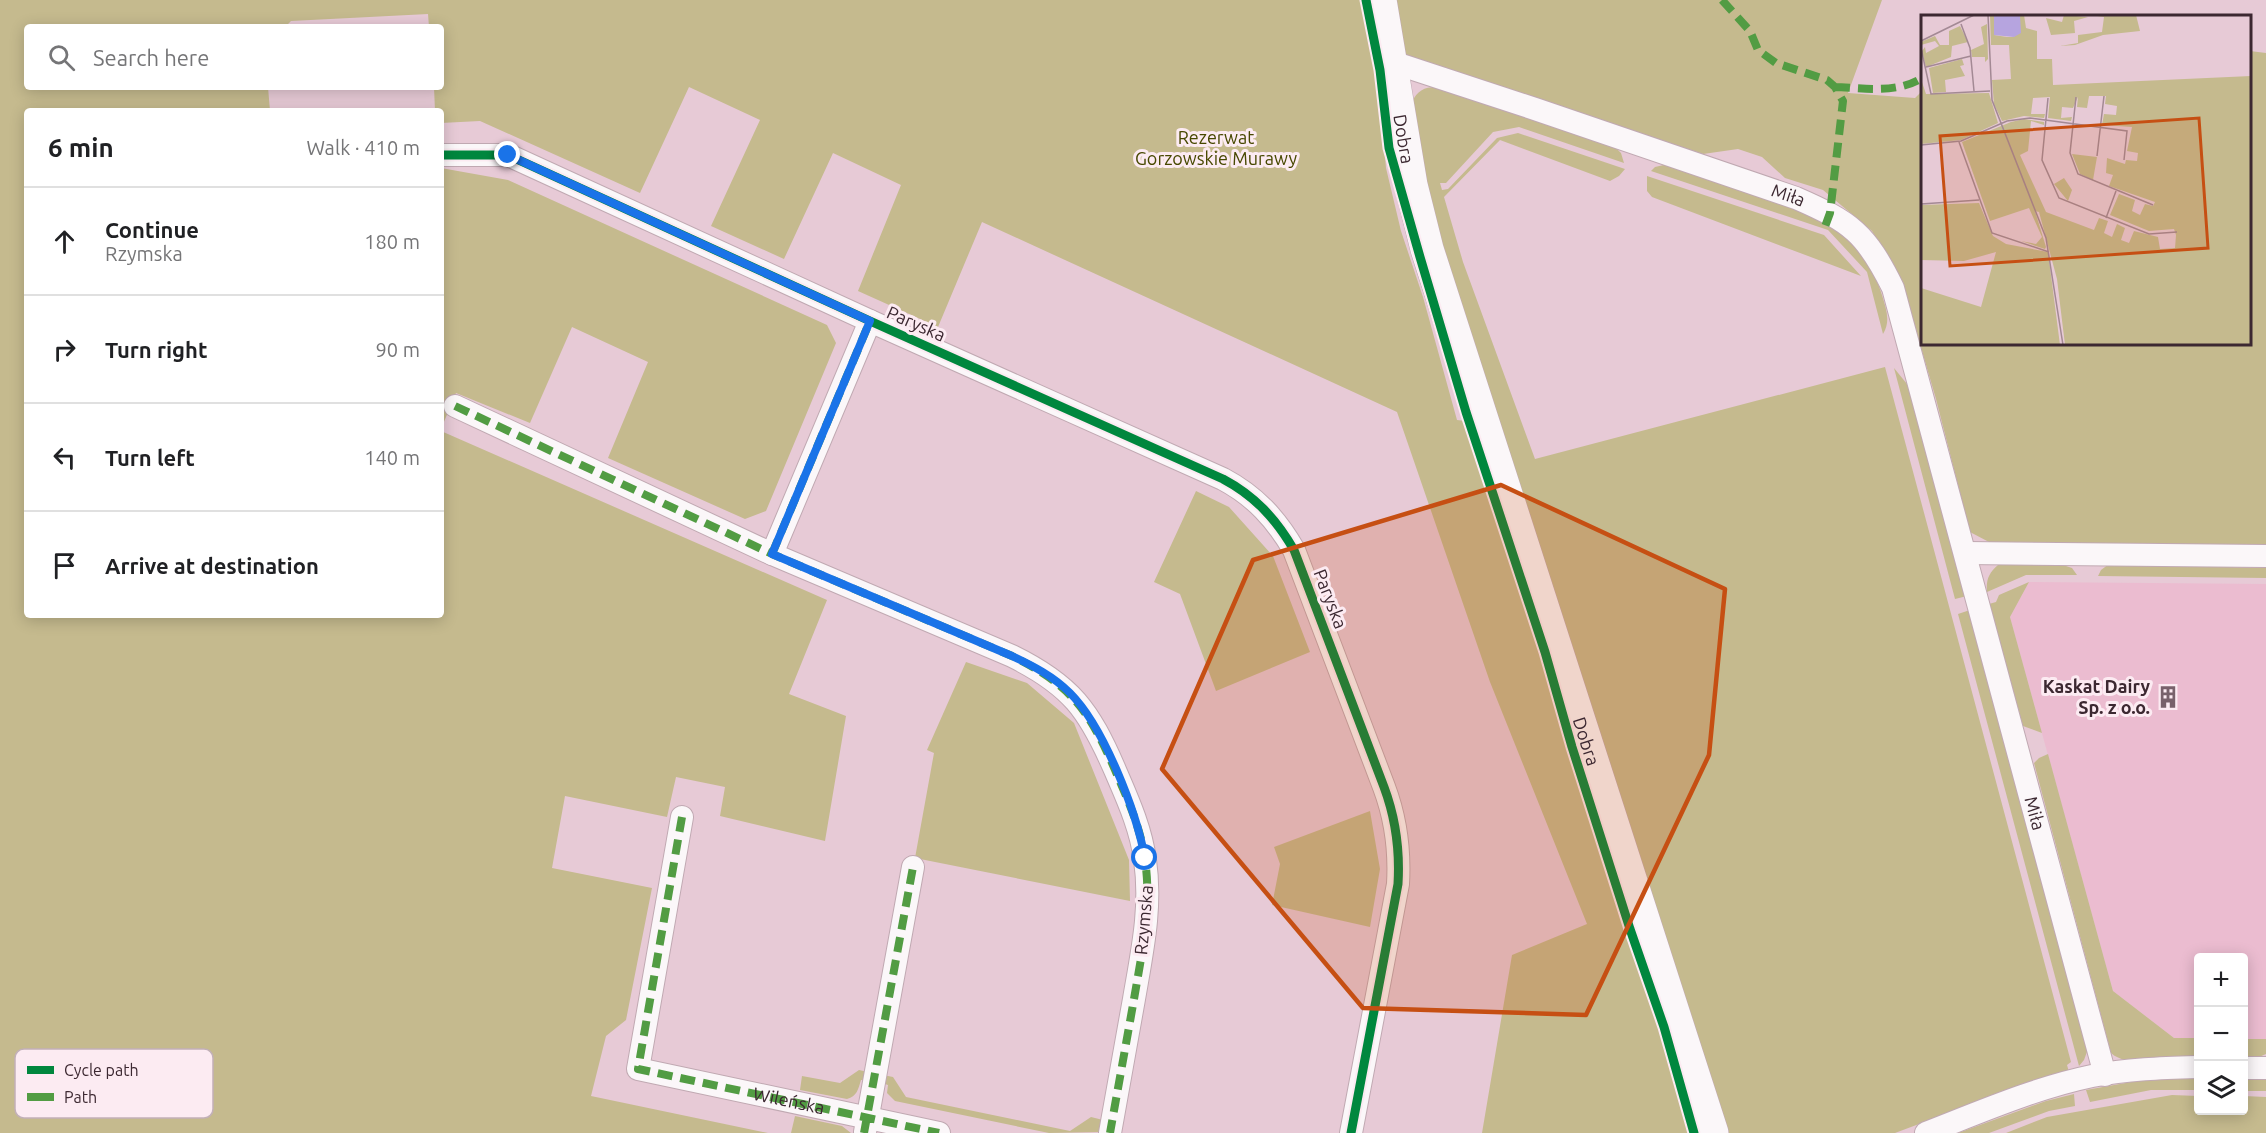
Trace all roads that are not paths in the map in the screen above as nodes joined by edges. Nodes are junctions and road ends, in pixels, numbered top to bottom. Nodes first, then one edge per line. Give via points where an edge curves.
1 (1380, 0) edge
2 (1392, 63) junction
3 (444, 155) edge
4 (870, 321) junction
5 (455, 406) dead end
6 (1965, 553) junction
7 (772, 554) junction
8 (2266, 556) edge
9 (682, 818) dead end
10 (913, 867) dead end
11 (2194, 1067) edge
12 (2248, 1068) edge
13 (2266, 1068) edge
14 (2105, 1074) junction
15 (866, 1126) edge
16 (939, 1133) edge
17 (1110, 1133) edge
18 (1351, 1133) edge
19 (1712, 1133) edge
20 (1926, 1133) edge

1 - 2 street, Dobra
2 - 6 street, Miła via 1796,198 1830,213 1855,230 1878,258 1893,288
2 - 19 street, Dobra via 1411,185 1427,249
3 - 4 street, Paryska via 508,155
4 - 7 street
4 - 18 street, Paryska via 1238,487 1263,507 1294,550 1384,787 1398,844 1398,884
5 - 7 street, Rzymska
6 - 8 street
6 - 14 street, Miła
7 - 17 street, Rzymska via 1042,671 1069,692 1092,722 1128,800 1141,838 1148,885 1147,924
9 - 15 street, Wileńska via 638,1069
10 - 15 street
11 - 14 street
12 - 13 street
14 - 20 street via 2039,1090
15 - 16 street, Wileńska

